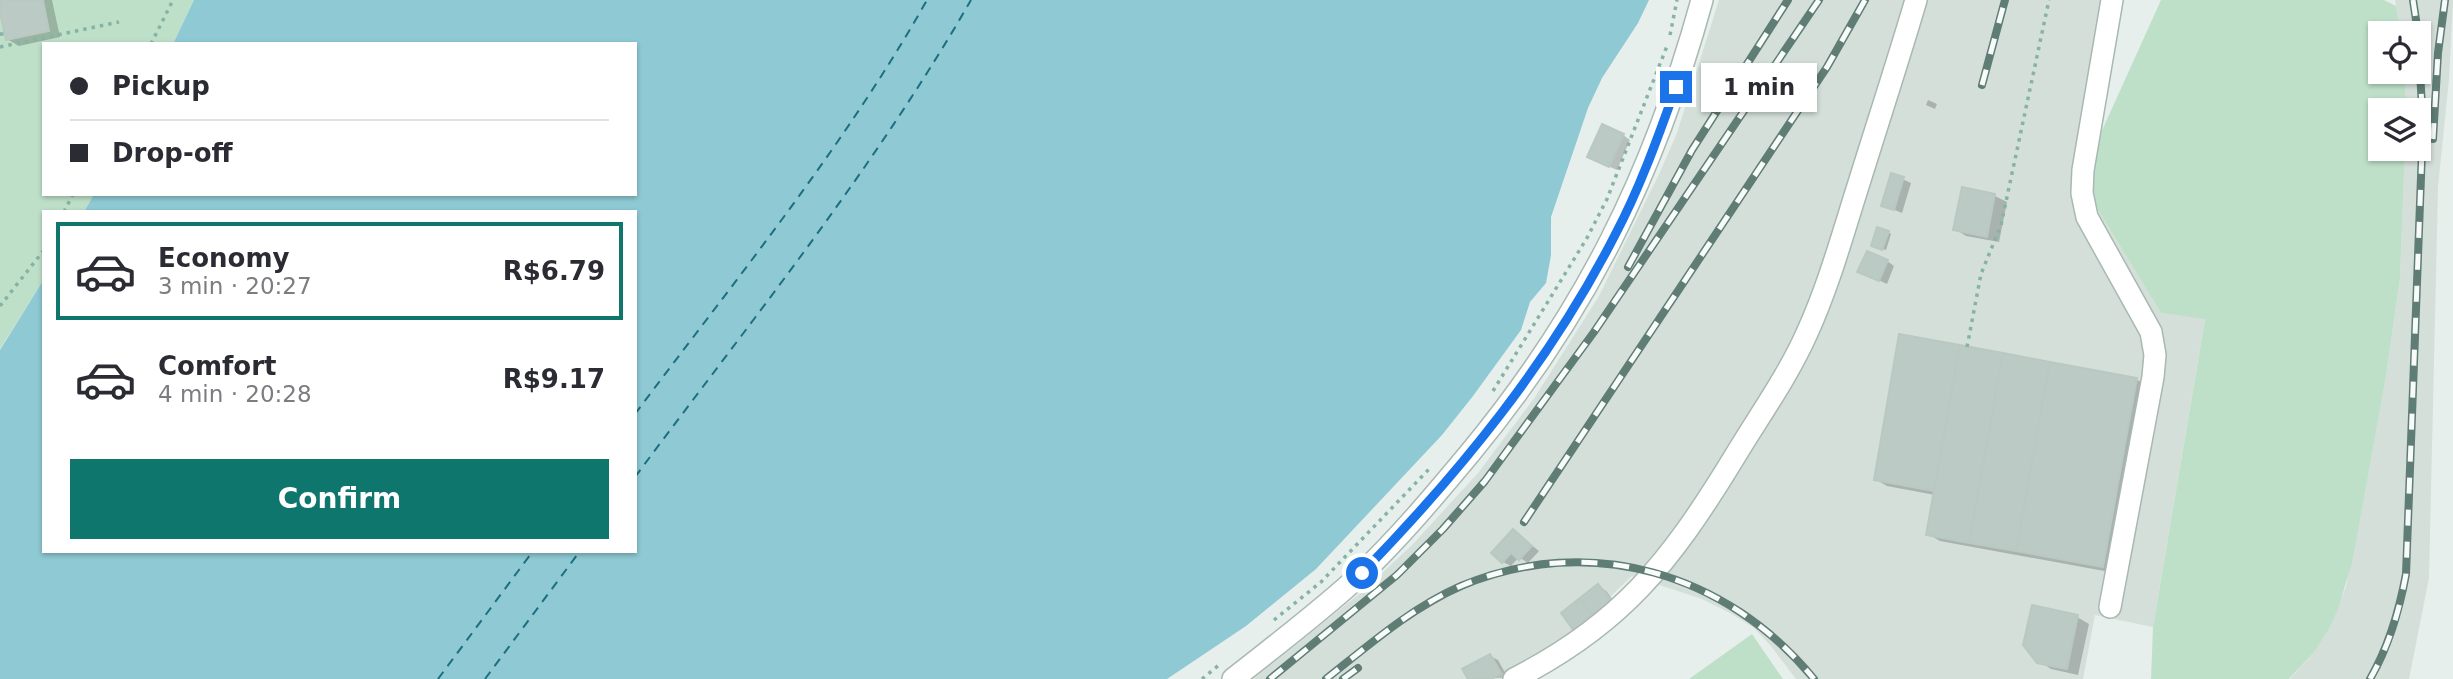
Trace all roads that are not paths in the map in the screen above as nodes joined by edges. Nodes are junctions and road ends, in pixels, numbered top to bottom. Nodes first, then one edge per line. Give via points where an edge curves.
1 (1702, 0) edge
2 (1916, 0) edge
3 (2112, 0) edge
4 (2110, 607) dead end
5 (1226, 672) edge
6 (1514, 679) edge

1 - 5 street via 1676,87 1635,192 1565,325 1503,414 1435,496 1326,605
2 - 6 street via 1830,274 1793,362 1696,521 1655,572 1602,625
3 - 4 street via 2082,193 2087,216 2151,332 2155,355

